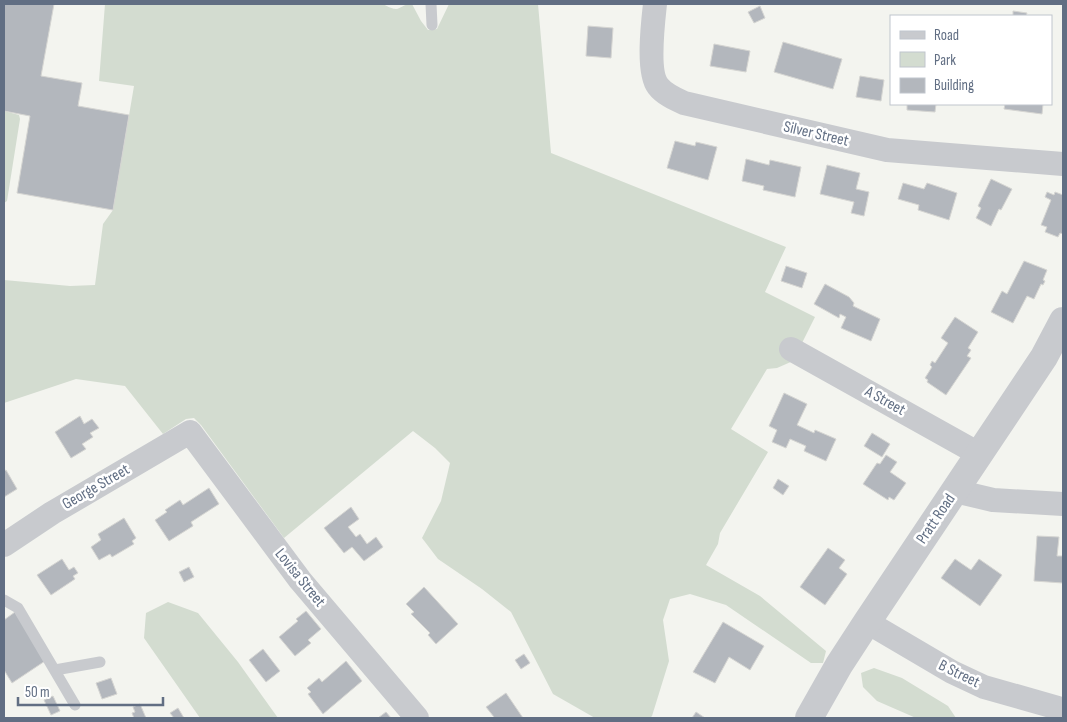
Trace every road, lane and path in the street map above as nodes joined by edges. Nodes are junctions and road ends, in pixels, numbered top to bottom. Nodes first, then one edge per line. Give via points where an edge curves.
1 (431, 4) edge
2 (655, 4) edge
3 (432, 25) dead end
4 (1063, 164) edge
5 (1063, 321) edge
6 (791, 349) dead end
7 (190, 432) joint
8 (979, 454) junction
9 (955, 491) junction
10 (1063, 504) edge
11 (4, 545) edge
12 (4, 600) edge
13 (867, 622) junction
14 (100, 662) dead end
15 (55, 670) junction
16 (75, 705) dead end
17 (1058, 708) dead end
18 (417, 718) edge
19 (809, 718) edge

1 - 3 lane
2 - 4 street, Silver Street via 653,76 662,90 684,103 887,150
5 - 8 street, Pratt Road via 1044,357
6 - 8 street, A Street
7 - 11 street, George Street via 52,512
7 - 18 street, Lovisa Street via 300,580
8 - 9 street, Pratt Road
9 - 10 street via 993,500
9 - 13 street, Pratt Road
12 - 15 lane via 18,608
13 - 17 street, B Street via 938,665 984,687
13 - 19 street, Pratt Road
14 - 15 lane
15 - 16 lane

